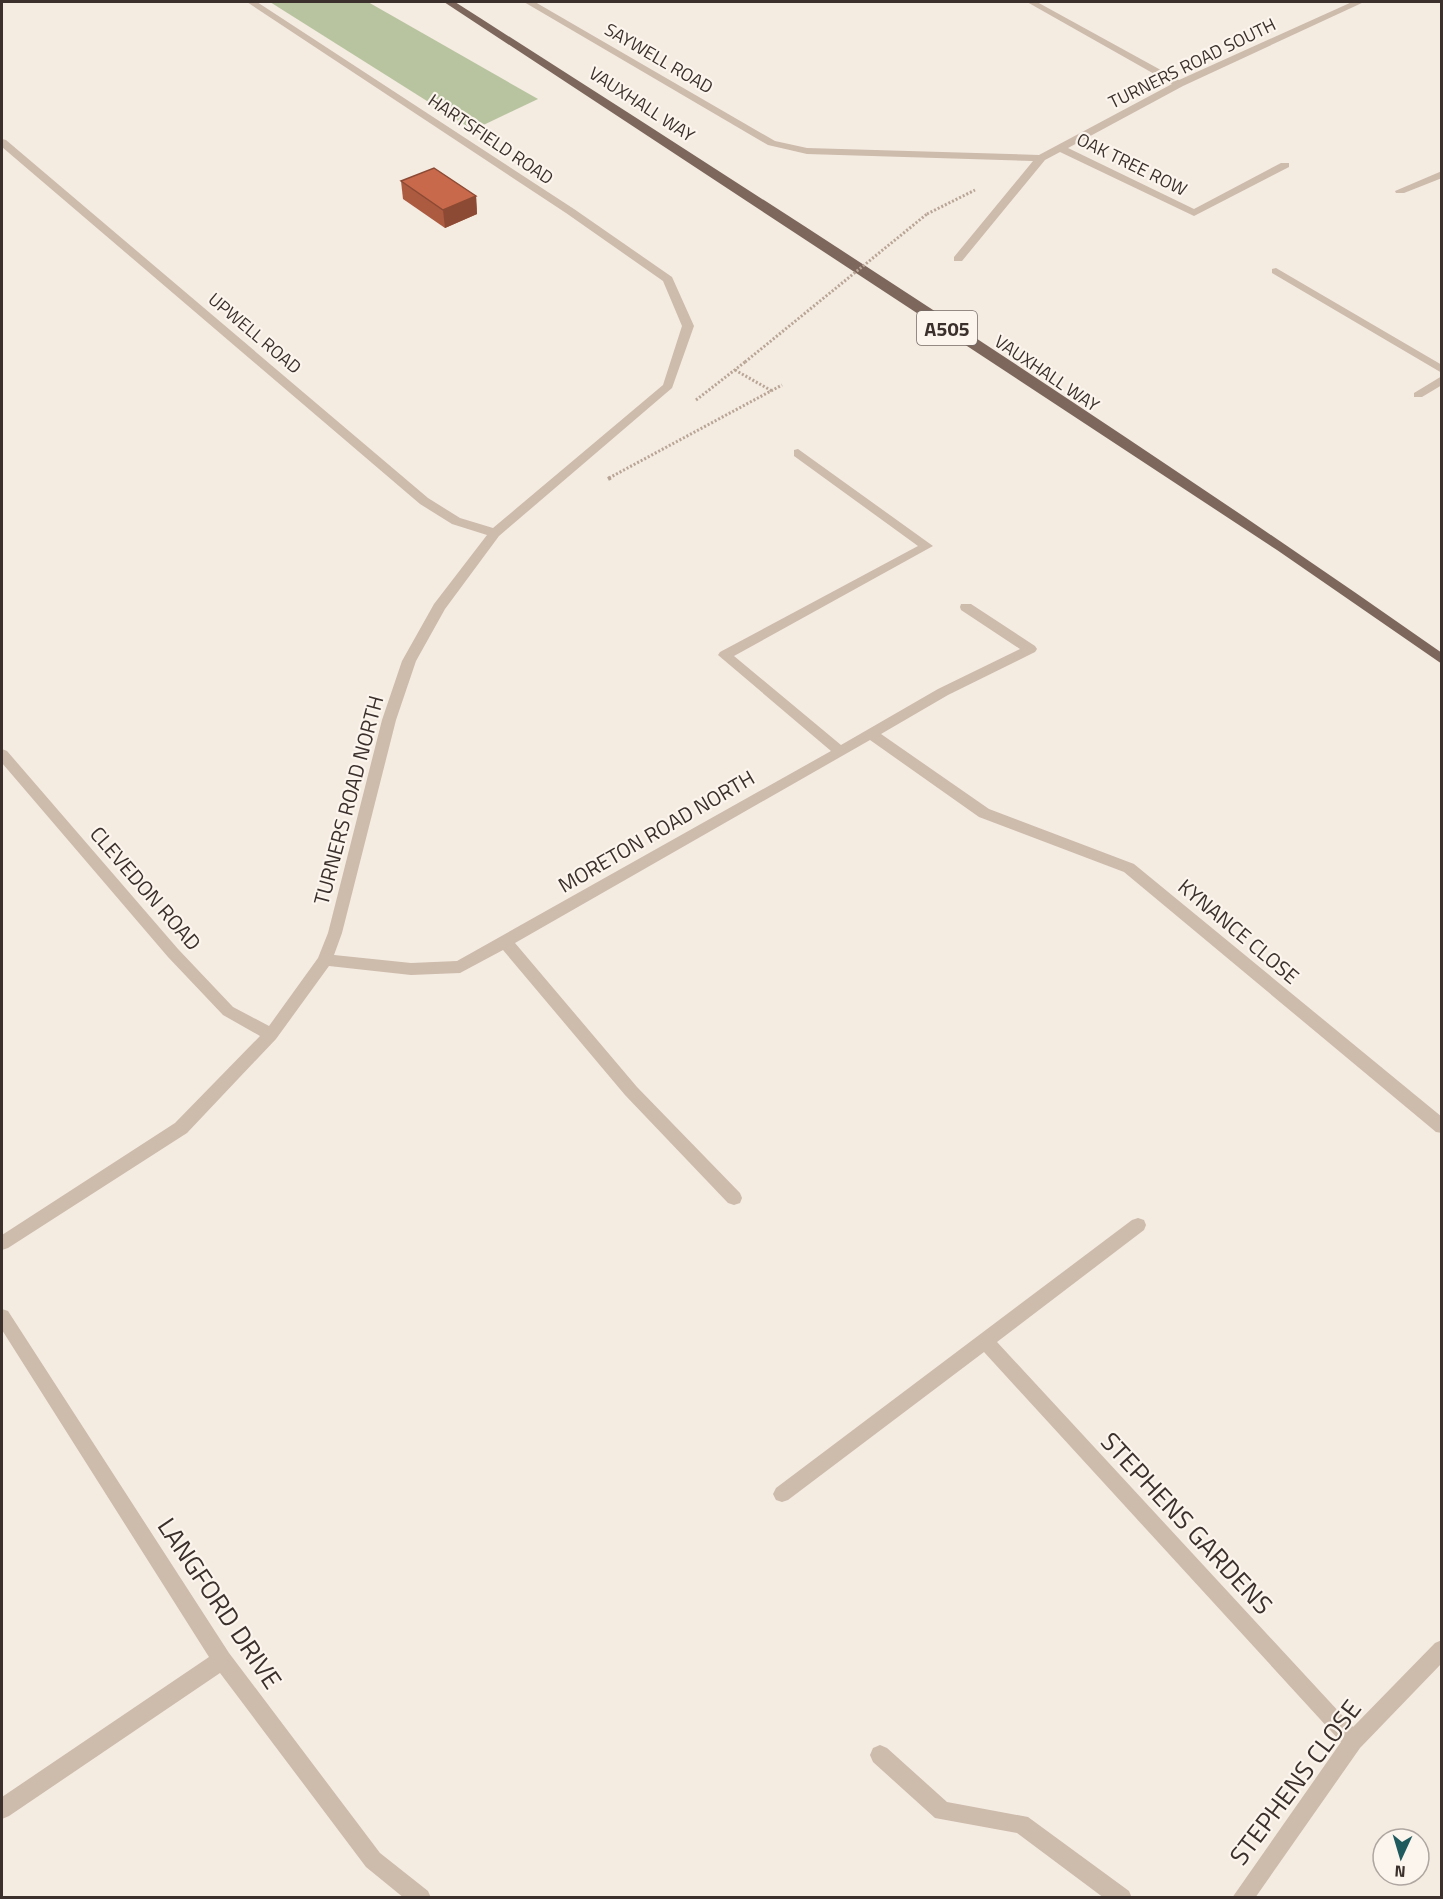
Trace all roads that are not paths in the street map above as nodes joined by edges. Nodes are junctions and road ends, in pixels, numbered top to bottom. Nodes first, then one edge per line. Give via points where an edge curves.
1 (251, 2) edge
2 (449, 2) edge
3 (529, 2) edge
4 (1031, 2) edge
5 (1359, 2) edge
6 (1179, 84) junction
7 (2, 142) edge
8 (772, 143) joint
9 (1060, 148) junction
10 (1041, 158) junction
11 (1285, 165) dead end
12 (1442, 174) edge
13 (1400, 191) dead end
14 (958, 259) dead end
15 (1276, 272) dead end
16 (688, 326) joint
17 (1442, 370) edge
18 (1442, 379) edge
19 (1418, 395) dead end
20 (798, 453) dead end
21 (495, 533) junction
22 (966, 607) dead end
23 (1442, 660) edge
24 (871, 734) junction
25 (839, 750) junction
26 (2, 754) edge
27 (505, 942) junction
28 (325, 960) junction
29 (271, 1035) junction
30 (1442, 1127) edge
31 (734, 1198) dead end
32 (1138, 1225) dead end
33 (2, 1243) edge
34 (2, 1316) edge
35 (984, 1340) junction
36 (782, 1494) dead end
37 (1442, 1649) edge
38 (222, 1660) junction
39 (1353, 1741) junction
40 (880, 1755) dead end
41 (2, 1809) edge
42 (421, 1898) edge
43 (1122, 1898) edge
44 (1242, 1898) edge

1 - 16 street, HARTSFIELD ROAD via 668,279
2 - 23 main road, VAUXHALL WAY / A505 via 1281,547
3 - 8 street, SAYWELL ROAD
4 - 6 street
5 - 6 street, TURNERS ROAD SOUTH
6 - 9 street, TURNERS ROAD SOUTH
7 - 21 street, UPWELL ROAD via 424,501 456,521
8 - 10 street, TURNERS ROAD SOUTH via 807,151
9 - 10 street, TURNERS ROAD SOUTH
9 - 11 street, OAK TREE ROW via 1194,213
10 - 14 street, TURNERS ROAD SOUTH
12 - 13 street
15 - 17 street
16 - 21 street, TURNERS ROAD NORTH via 668,386
18 - 19 street
20 - 25 street via 927,546 725,655
21 - 28 street, TURNERS ROAD NORTH via 439,607 409,661 389,720
22 - 24 street, MORETON ROAD NORTH via 1030,649 943,692
24 - 25 street, MORETON ROAD NORTH
24 - 30 street, KYNANCE CLOSE via 984,813 1129,868
25 - 27 street, MORETON ROAD NORTH
26 - 29 street, CLEVEDON ROAD via 173,953 228,1011
27 - 28 street, MORETON ROAD NORTH via 460,967 411,969
27 - 31 street via 631,1091
28 - 29 street, TURNERS ROAD NORTH
29 - 33 street, TURNERS ROAD NORTH via 181,1128
32 - 35 street
34 - 38 street, LANGFORD DRIVE
35 - 36 street
35 - 39 street, STEPHENS GARDENS
37 - 39 street, STEPHENS CLOSE
38 - 41 street
38 - 42 street, LANGFORD DRIVE via 373,1860
39 - 44 street, STEPHENS CLOSE
40 - 43 street via 942,1811 1021,1824

